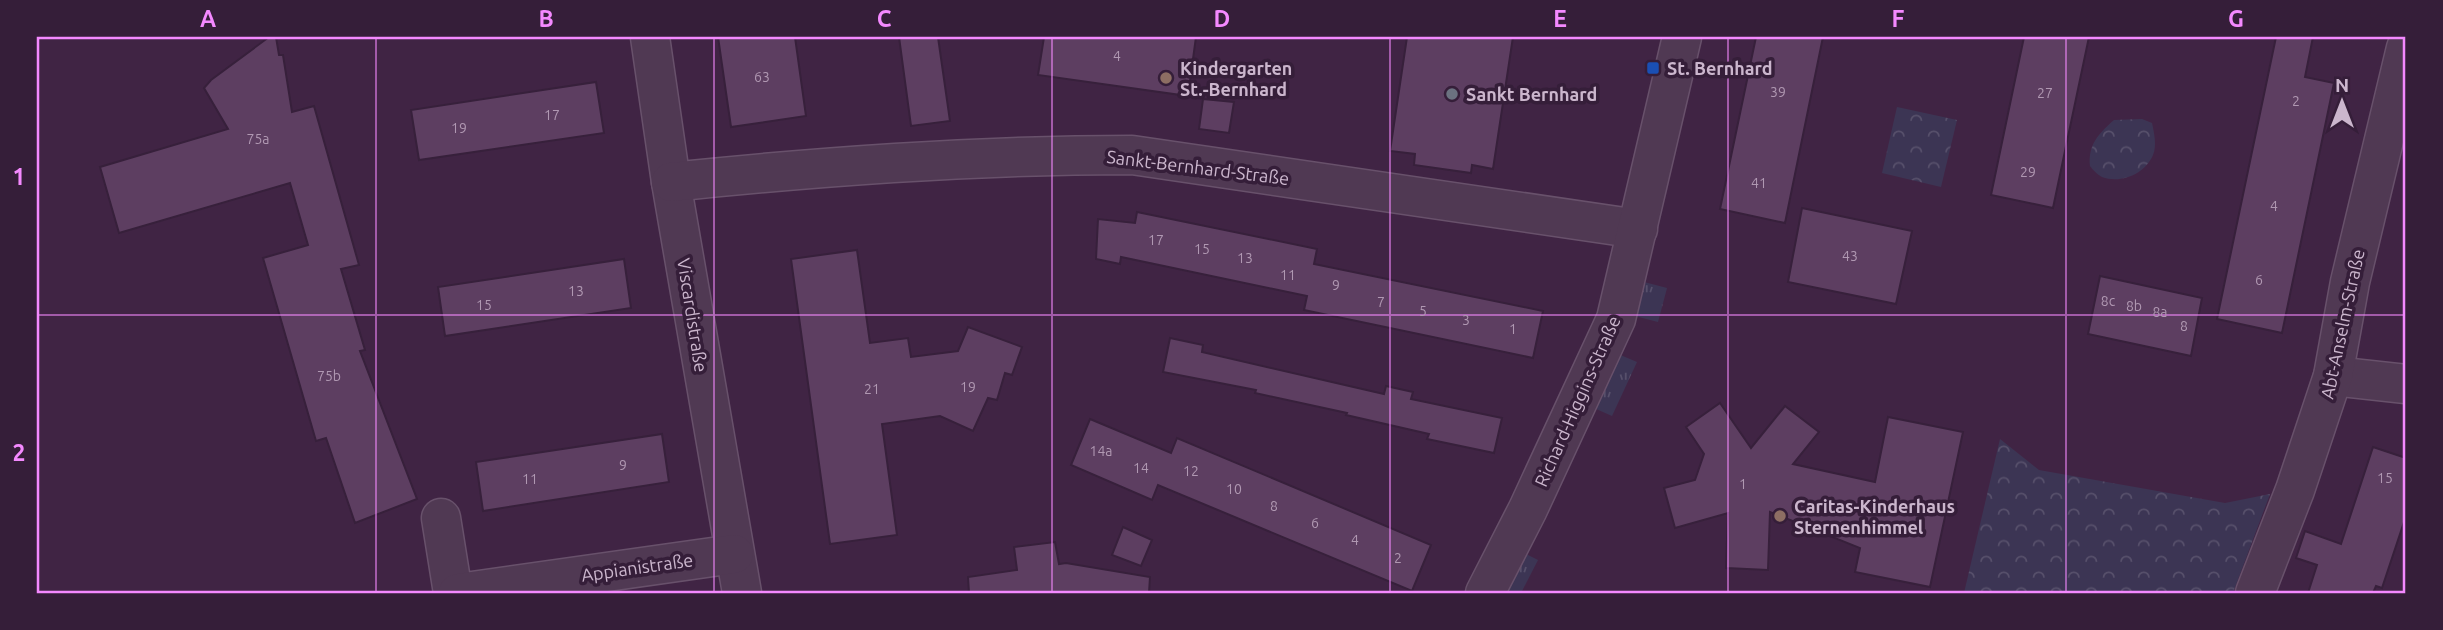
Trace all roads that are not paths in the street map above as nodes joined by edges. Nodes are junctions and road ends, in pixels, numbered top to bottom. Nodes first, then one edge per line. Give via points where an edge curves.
1 (650, 37) edge
2 (1682, 37) edge
3 (2406, 48) edge
4 (671, 182) junction
5 (1637, 229) junction
6 (2333, 376) junction
7 (2406, 384) edge
8 (440, 518) dead end
9 (734, 554) junction
10 (455, 593) edge
11 (742, 593) edge
12 (1485, 593) edge
13 (2255, 593) edge

1 - 4 street, Viscardistraße
2 - 5 street, Richard-Higgins-Straße
3 - 6 street, Abt-Anselm-Straße via 2350,282
4 - 5 street, Sankt-Bernhard-Straße via 848,167 1132,155
4 - 9 street, Viscardistraße
5 - 12 street, Richard-Higgins-Straße via 1616,318
6 - 7 street
6 - 13 street, Abt-Anselm-Straße
8 - 10 street, Appianistraße
9 - 10 street, Appianistraße
9 - 11 street, Viscardistraße

